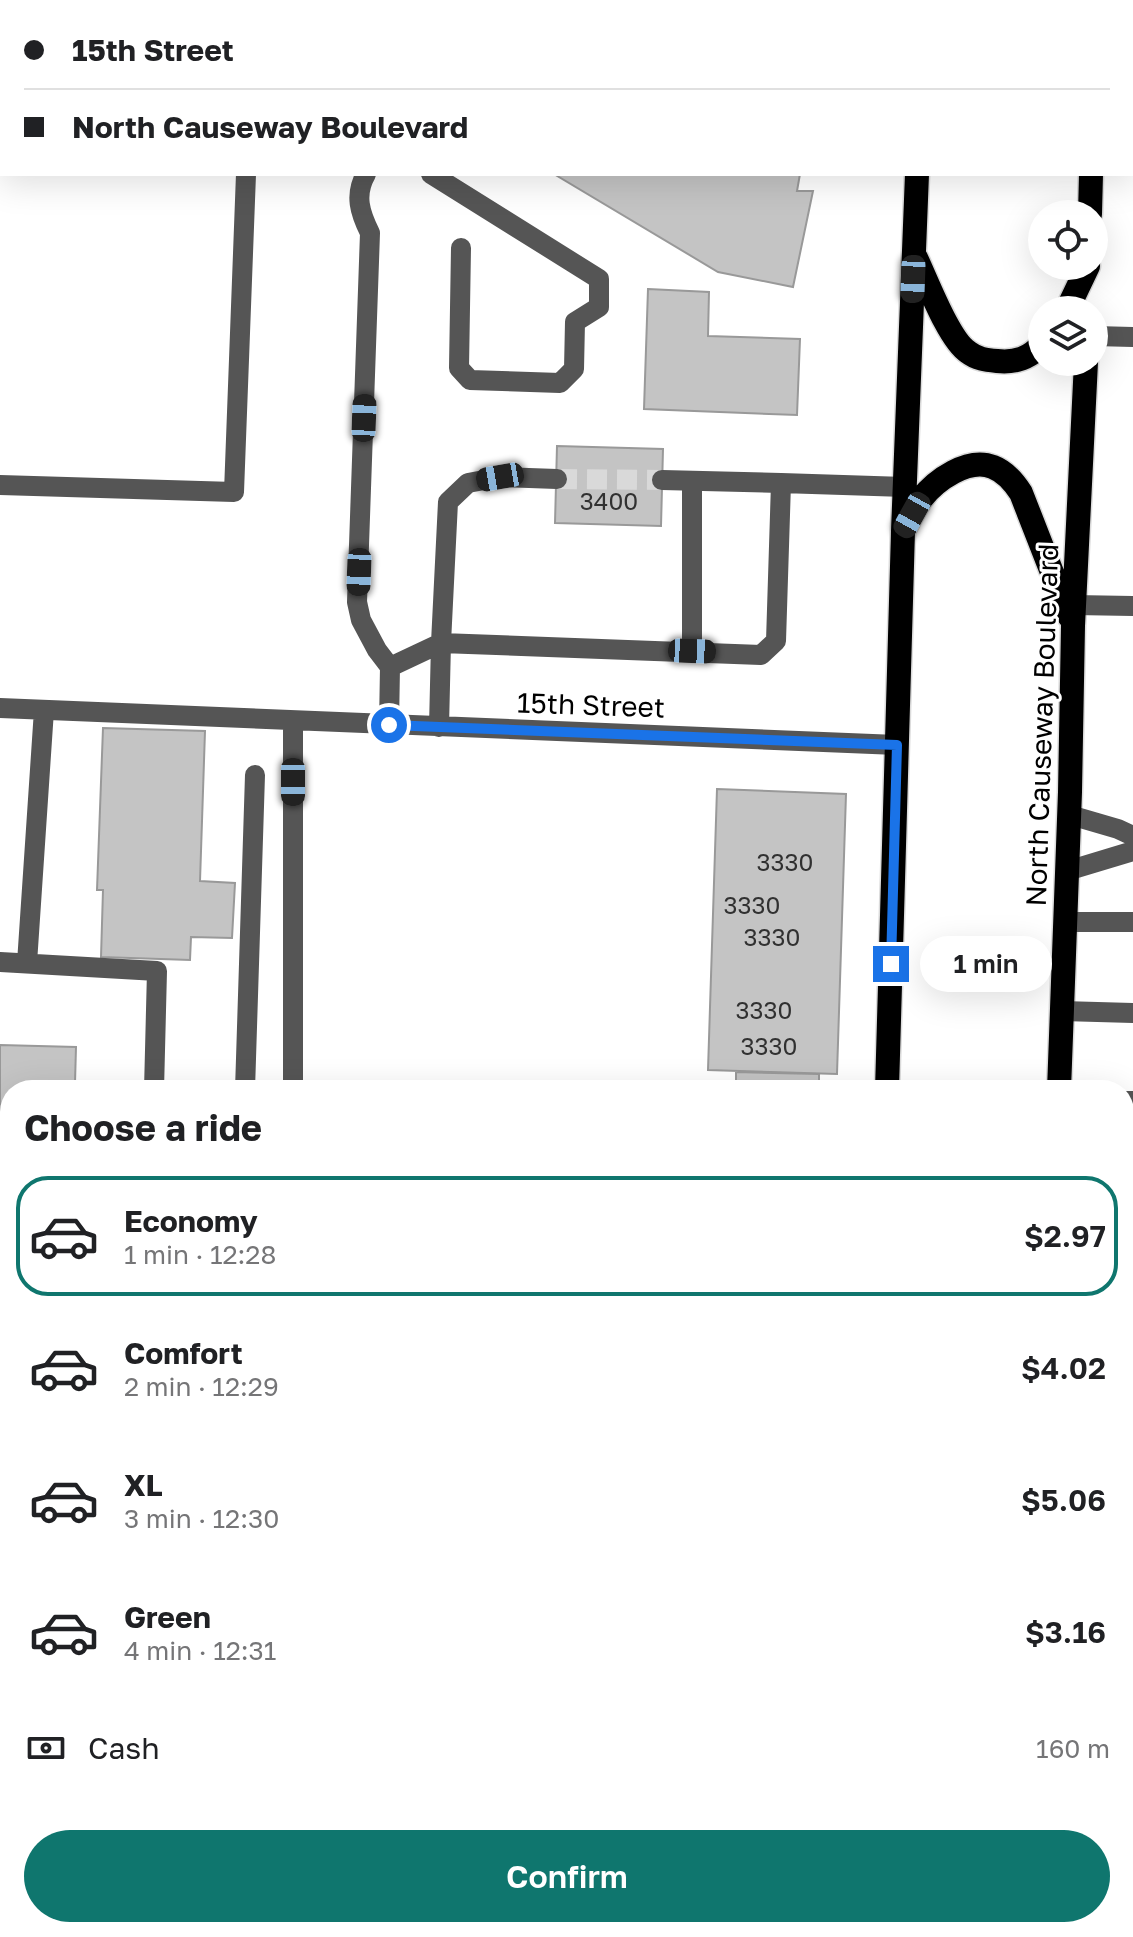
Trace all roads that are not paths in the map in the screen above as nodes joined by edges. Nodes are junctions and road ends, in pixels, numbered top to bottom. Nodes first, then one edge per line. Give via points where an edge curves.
1 (246, 176) edge
2 (365, 176) edge
3 (434, 176) edge
4 (917, 176) edge
5 (1091, 176) edge
6 (1090, 200) edge
7 (461, 248) dead end
8 (914, 253) junction
9 (1108, 336) edge
10 (1133, 337) edge
11 (1028, 356) edge
12 (1085, 376) edge
13 (557, 479) tunnel mouth
14 (662, 480) tunnel mouth
15 (692, 482) junction
16 (781, 483) junction
17 (0, 485) edge
18 (905, 487) junction
19 (903, 531) junction
20 (1133, 606) edge
21 (1074, 615) junction
22 (441, 643) junction
23 (692, 651) junction
24 (390, 667) junction
25 (0, 708) edge
26 (44, 710) junction
27 (288, 721) junction
28 (389, 725) junction
29 (439, 727) junction
30 (897, 745) junction
31 (255, 775) dead end
32 (1070, 815) junction
33 (1133, 836) edge
34 (1133, 851) edge
35 (1067, 871) junction
36 (1065, 922) junction
37 (1133, 922) edge
38 (0, 962) edge
39 (27, 963) junction
40 (1062, 1011) junction
41 (1133, 1013) edge
42 (154, 1080) edge
43 (245, 1080) edge
44 (293, 1080) edge
45 (887, 1080) edge
46 (1059, 1080) edge

1 - 17 street via 234,492
2 - 24 street via 360,213 370,233 357,602 361,620
3 - 7 street via 599,279 599,307 575,322 574,369 560,383 470,380 459,368
4 - 8 highway
5 - 6 highway
8 - 11 highway via 965,351 1013,363
8 - 18 highway
9 - 10 street
12 - 21 highway, North Causeway Boulevard
13 - 22 street via 500,477 468,483 448,502
14 - 15 street
15 - 16 street
15 - 23 street
16 - 18 street
16 - 23 street via 776,641 761,655
18 - 19 highway
19 - 21 highway via 921,499 945,477 970,465 992,466 1011,478 1021,493
19 - 30 highway
20 - 21 street
21 - 32 highway, North Causeway Boulevard
22 - 23 street
22 - 24 street
22 - 29 street
24 - 28 street
25 - 26 street, 15th Street
26 - 27 street, 15th Street
26 - 39 street
27 - 28 street, 15th Street
27 - 44 street
28 - 29 street, 15th Street
29 - 30 street, 15th Street
30 - 45 highway
31 - 43 street
32 - 33 street
32 - 35 highway, North Causeway Boulevard
34 - 35 street
35 - 36 highway, North Causeway Boulevard
36 - 37 street
36 - 40 highway, North Causeway Boulevard
38 - 39 street
39 - 42 street via 157,971
40 - 41 street
40 - 46 highway, North Causeway Boulevard

